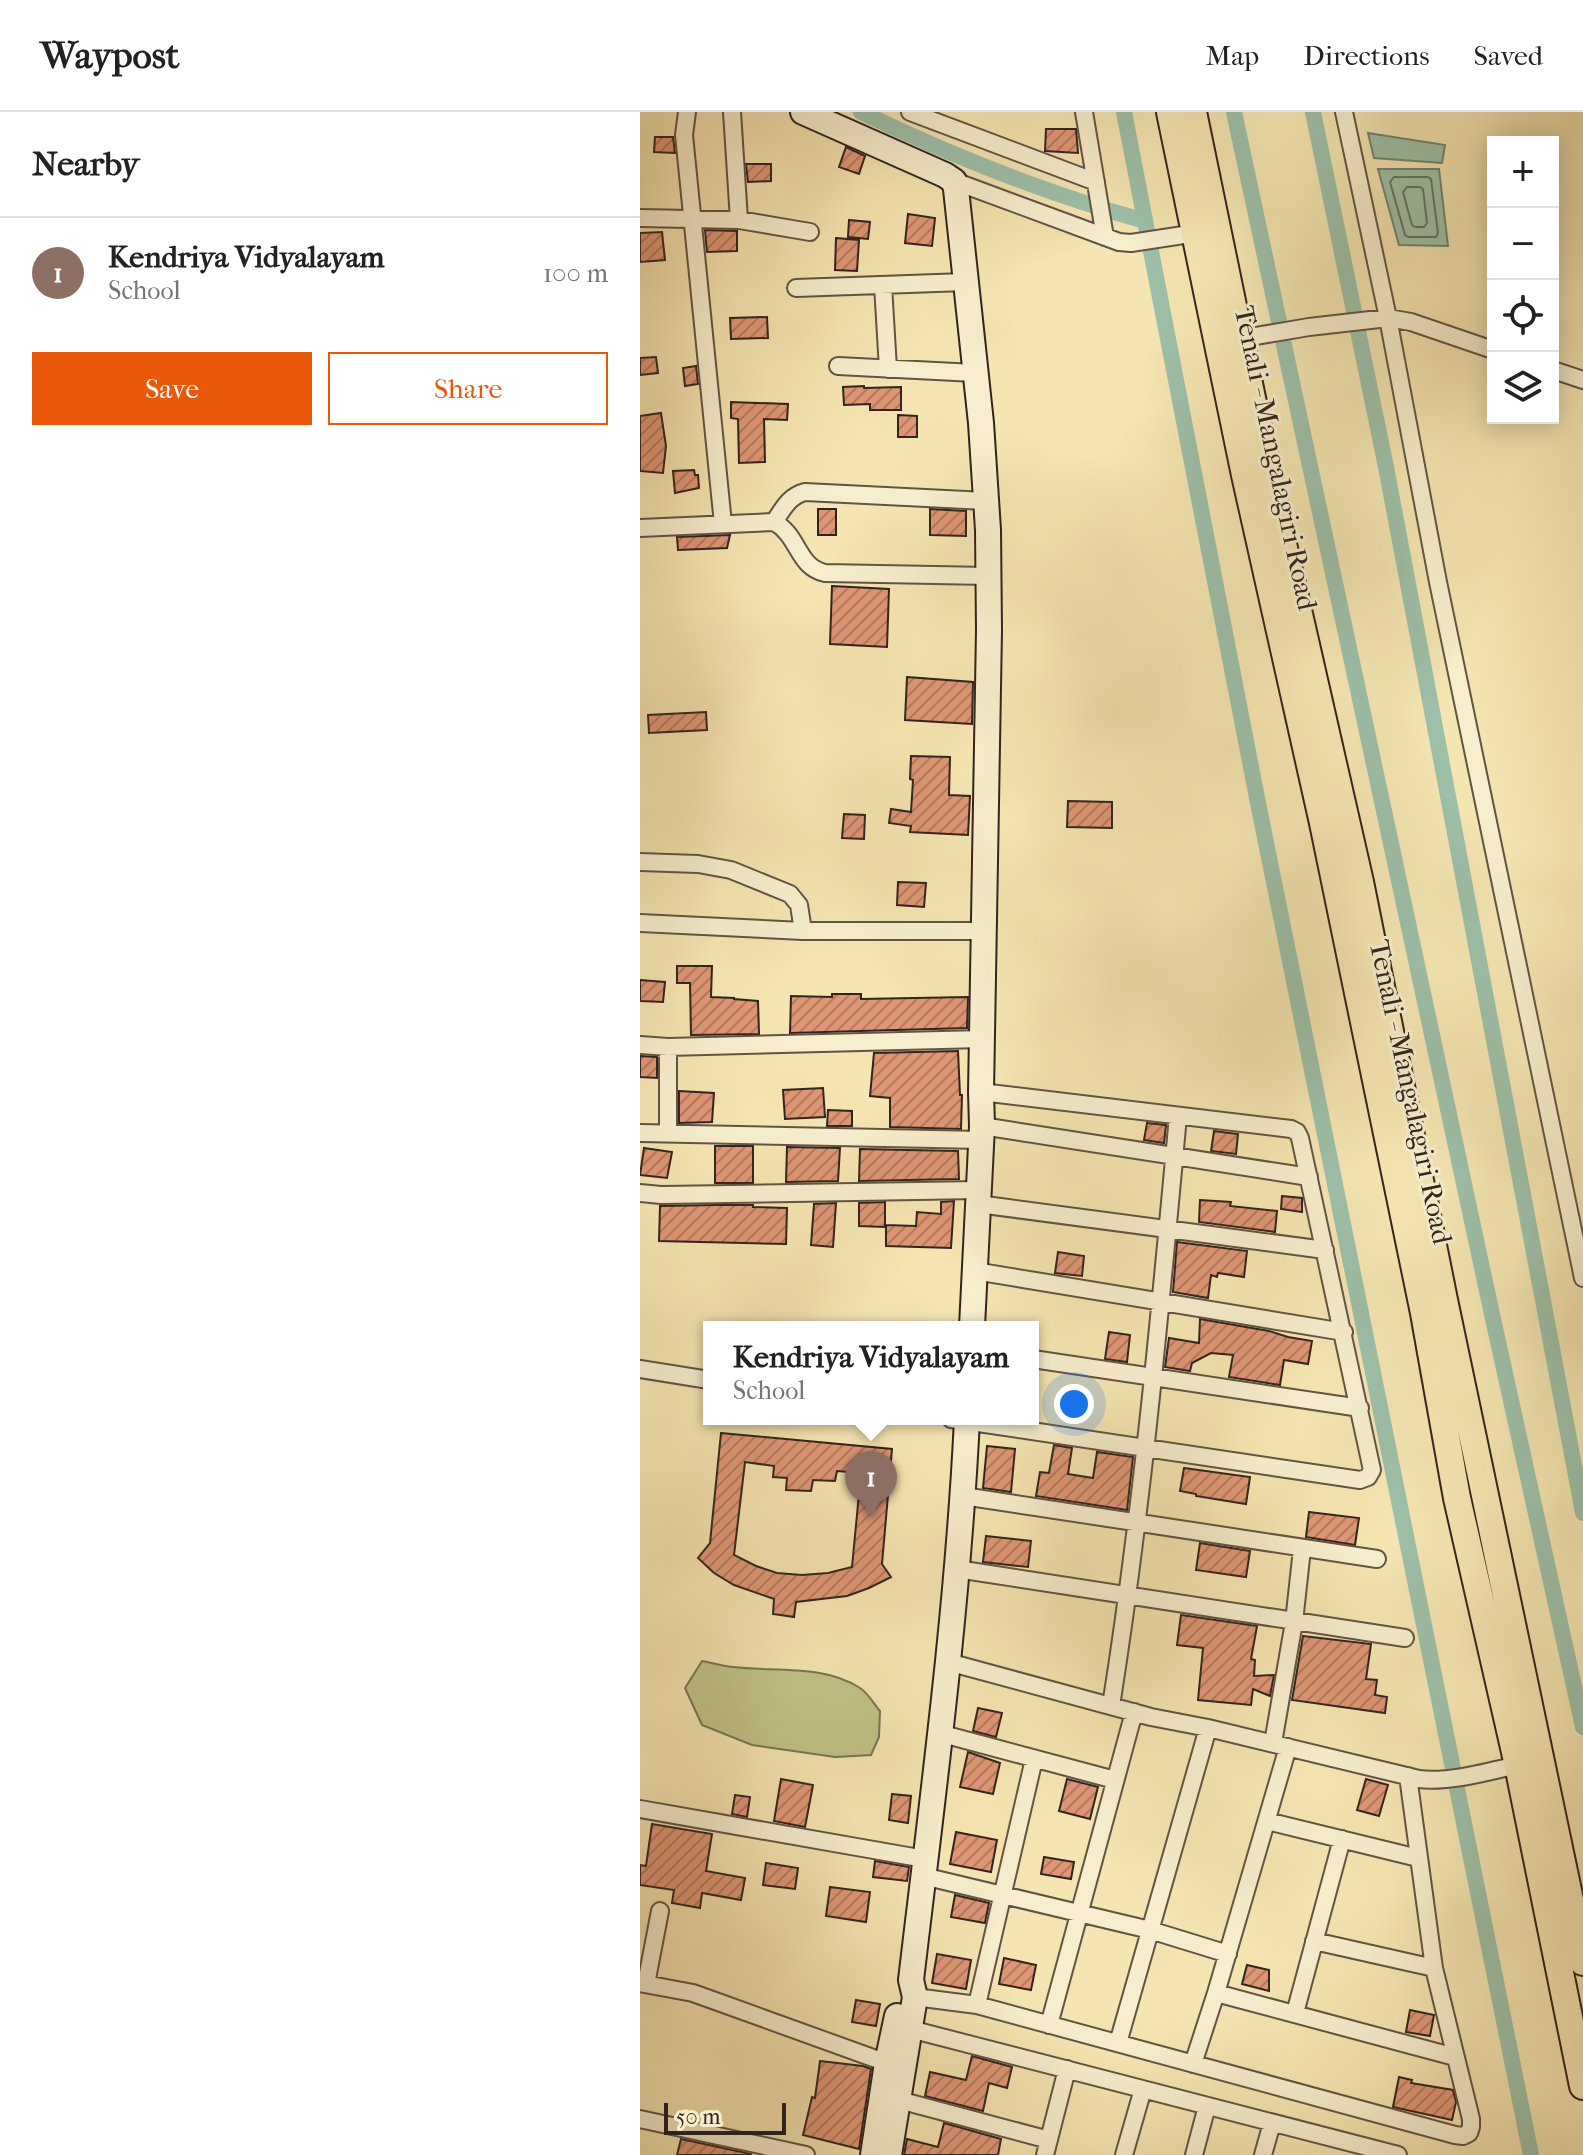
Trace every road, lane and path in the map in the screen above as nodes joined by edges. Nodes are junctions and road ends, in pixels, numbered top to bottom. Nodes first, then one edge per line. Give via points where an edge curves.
1 (687, 112) edge
2 (732, 112) edge
3 (803, 112) edge
4 (910, 112) edge
5 (1084, 112) edge
6 (1170, 112) edge
7 (1193, 112) edge
8 (1344, 112) edge
9 (954, 181) junction
10 (1096, 182) junction
11 (640, 218) edge
12 (692, 219) junction
13 (739, 220) junction
14 (810, 232) dead end
15 (1196, 233) junction
16 (1105, 237) junction
17 (965, 282) junction
18 (883, 285) junction
19 (796, 288) dead end
20 (1381, 318) junction
21 (1248, 338) junction
22 (1487, 348) edge
23 (838, 366) dead end
24 (888, 369) junction
25 (1559, 372) edge
26 (975, 373) junction
27 (1583, 380) edge
28 (986, 501) junction
29 (774, 522) junction
30 (723, 524) junction
31 (640, 528) edge
32 (989, 576) junction
33 (640, 862) edge
34 (640, 923) edge
35 (803, 931) junction
36 (984, 931) junction
37 (982, 1039) junction
38 (640, 1045) edge
39 (668, 1047) junction
40 (981, 1092) junction
41 (1178, 1116) junction
42 (640, 1133) edge
43 (982, 1133) junction
44 (668, 1134) junction
45 (1174, 1157) junction
46 (1309, 1177) junction
47 (640, 1193) edge
48 (978, 1197) junction
49 (1167, 1229) junction
50 (1580, 1249) edge
51 (1325, 1250) junction
52 (975, 1271) junction
53 (1583, 1278) edge
54 (1161, 1302) junction
55 (972, 1321) edge
56 (1344, 1332) junction
57 (1039, 1360) edge
58 (640, 1369) edge
59 (1152, 1377) junction
60 (703, 1379) edge
61 (1360, 1408) junction
62 (962, 1425) edge
63 (993, 1425) edge
64 (1144, 1449) junction
65 (963, 1496) junction
66 (1136, 1522) junction
67 (1302, 1549) junction
68 (1377, 1559) dead end
69 (957, 1569) junction
70 (1129, 1595) junction
71 (1294, 1622) junction
72 (1405, 1638) dead end
73 (948, 1662) junction
74 (1111, 1706) junction
75 (1134, 1712) junction
76 (1208, 1728) junction
77 (939, 1733) junction
78 (1280, 1745) junction
79 (1034, 1759) junction
80 (1518, 1765) junction
81 (1408, 1776) junction
82 (1115, 1780) junction
83 (640, 1809) edge
84 (1267, 1821) junction
85 (1342, 1839) junction
86 (1418, 1858) junction
87 (924, 1868) junction
88 (1003, 1895) junction
89 (660, 1911) dead end
90 (1078, 1913) junction
91 (1150, 1930) junction
92 (1314, 1941) junction
93 (1228, 1954) junction
94 (1583, 1962) edge
95 (1434, 1968) junction
96 (643, 1984) edge
97 (913, 1989) junction
98 (1216, 1993) junction
99 (977, 2005) junction
100 (1295, 2013) junction
101 (1049, 2025) junction
102 (910, 2029) junction
103 (1118, 2043) junction
104 (1455, 2057) junction
105 (887, 2063) junction
106 (1193, 2064) junction
107 (1067, 2069) junction
108 (1583, 2086) edge
109 (1143, 2089) junction
110 (899, 2100) junction
111 (1207, 2106) junction
112 (640, 2119) edge
113 (1272, 2123) junction
114 (1047, 2148) edge
115 (1341, 2148) edge
116 (806, 2155) edge
117 (873, 2155) edge
118 (889, 2155) edge
119 (1124, 2155) edge
120 (1194, 2155) edge
121 (1263, 2155) edge
122 (1398, 2155) edge

1 - 12 street via 684,135
2 - 13 street
3 - 9 main road
4 - 10 street
5 - 10 street
6 - 15 main road, Tenali - Mangalagiri Road
7 - 15 main road
8 - 20 street
9 - 16 street
9 - 17 main road
10 - 16 street
11 - 12 street
12 - 13 street
12 - 30 street
13 - 14 street
15 - 16 street via 1131,243
15 - 21 main road
15 - 80 main road, Tenali - Mangalagiri Road via 1323,823 1457,1498
17 - 18 street
17 - 26 main road
18 - 19 street
18 - 24 street
20 - 21 street
20 - 22 street via 1411,322
20 - 50 street
21 - 80 main road via 1299,617 1360,882 1460,1379
23 - 24 street
24 - 26 street
25 - 27 street
26 - 28 main road
28 - 29 street via 805,492 789,500
28 - 32 main road
29 - 30 street
29 - 32 street via 788,532 814,571
30 - 31 street
32 - 36 main road
33 - 35 street via 731,870 790,894 799,905
34 - 35 street
35 - 36 street
36 - 37 main road
37 - 39 street
37 - 40 main road
38 - 39 street
39 - 44 street
40 - 41 street
40 - 43 main road
41 - 45 street
41 - 46 street via 1291,1129 1300,1138
42 - 44 street
43 - 44 street
43 - 45 street
43 - 48 main road
45 - 46 street
45 - 49 street
46 - 51 street
47 - 48 street
48 - 49 street
48 - 52 main road
49 - 51 street
49 - 54 street
50 - 53 street
51 - 56 street
52 - 54 street
52 - 55 main road
54 - 56 street
54 - 59 street
56 - 61 street
57 - 59 street
58 - 60 street
59 - 61 street
59 - 64 street
61 - 64 street via 1372,1470 1360,1480
62 - 65 main road
63 - 64 street
64 - 66 street
65 - 66 street
65 - 69 main road
66 - 67 street
66 - 70 street
67 - 68 street
67 - 71 street
69 - 70 street
69 - 73 main road
70 - 71 street
70 - 74 street
71 - 72 street
71 - 78 street
73 - 74 street
73 - 77 main road
74 - 75 street
75 - 76 street
75 - 82 street
76 - 78 street
76 - 91 street
77 - 79 street
77 - 87 main road
78 - 81 street
78 - 84 street
79 - 82 street
79 - 88 street
80 - 81 street via 1436,1780
80 - 94 main road
80 - 108 main road, Tenali - Mangalagiri Road
81 - 86 street
82 - 90 street
83 - 87 street
84 - 85 street
84 - 93 street
85 - 86 street
85 - 92 street
86 - 95 street
87 - 88 street
87 - 97 main road
88 - 90 street
88 - 99 street
89 - 96 street
90 - 91 street
90 - 101 street
91 - 93 street
91 - 103 street
92 - 95 street
92 - 100 street
93 - 98 street
95 - 104 street
96 - 105 street via 693,1993
97 - 99 street
97 - 102 main road
97 - 105 main road via 901,1994
98 - 100 street
98 - 106 street
99 - 101 street
100 - 104 street
101 - 103 street
102 - 107 street
102 - 110 main road
103 - 106 street
104 - 106 street via 1471,2119 1469,2133 1463,2136
105 - 117 main road
107 - 109 street
107 - 114 street
109 - 111 street
109 - 119 street
110 - 114 street
110 - 118 main road
111 - 113 street
111 - 120 street
112 - 116 street
113 - 115 street
113 - 121 street
115 - 122 street

